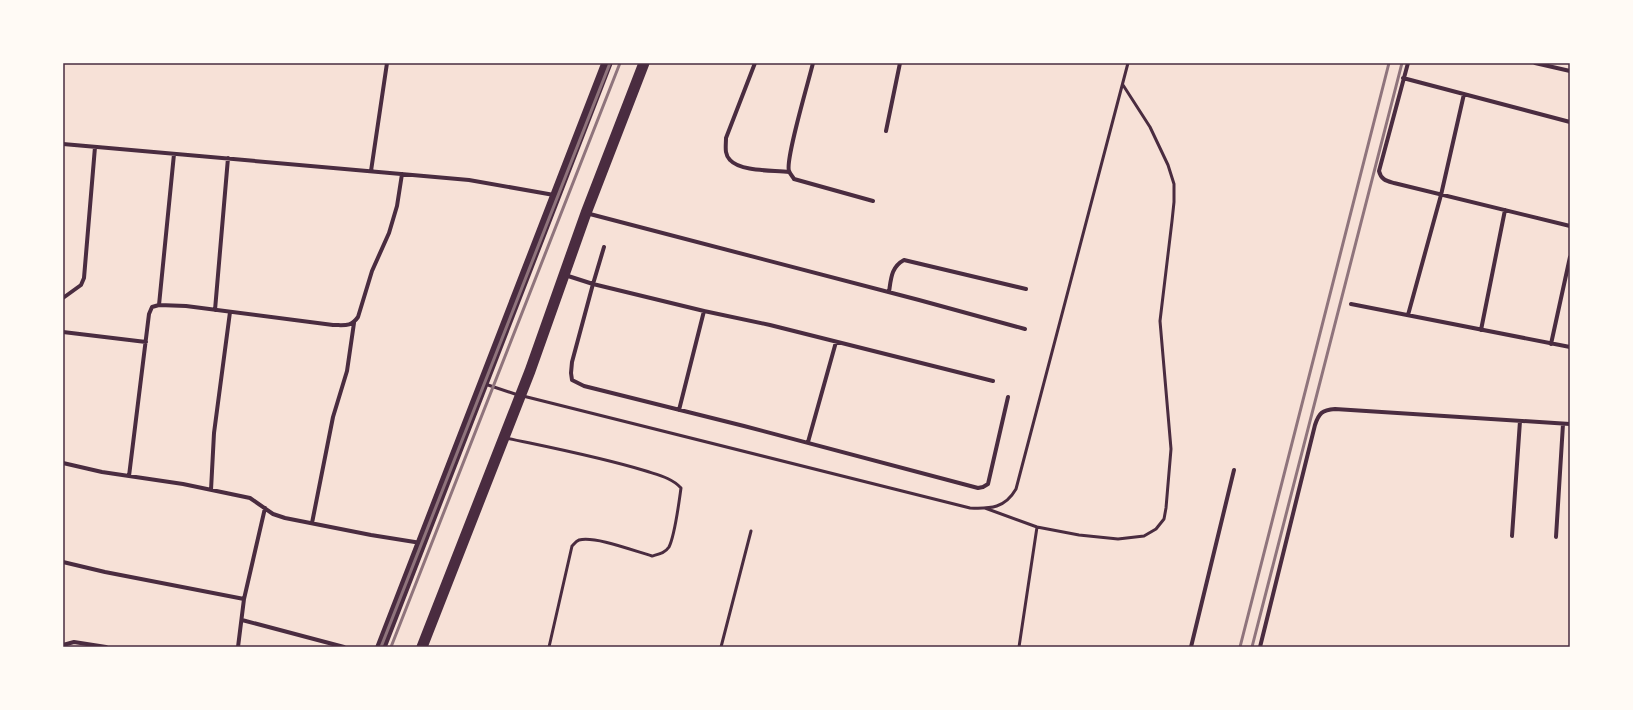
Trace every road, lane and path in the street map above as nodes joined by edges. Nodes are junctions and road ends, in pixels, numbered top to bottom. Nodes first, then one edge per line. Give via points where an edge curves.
1 (387, 63) edge
2 (607, 63) edge
3 (644, 63) edge
4 (754, 63) edge
5 (813, 63) edge
6 (900, 63) edge
7 (1128, 63) edge
8 (1408, 63) edge
9 (1535, 63) edge
10 (1570, 71) edge
11 (1403, 78) junction
12 (1123, 85) junction
13 (1464, 94) junction
14 (1570, 122) edge
15 (886, 130) dead end
16 (63, 144) edge
17 (95, 147) junction
18 (174, 154) junction
19 (228, 158) junction
20 (371, 171) junction
21 (789, 172) junction
22 (402, 174) junction
23 (1441, 195) junction
24 (556, 196) junction
25 (873, 202) dead end
26 (1505, 210) junction
27 (586, 213) junction
28 (1570, 226) edge
29 (604, 247) dead end
30 (1570, 257) edge
31 (564, 274) junction
32 (593, 284) junction
33 (1026, 289) dead end
34 (889, 292) junction
35 (63, 298) edge
36 (1351, 304) dead end
37 (158, 305) junction
38 (215, 310) junction
39 (704, 311) junction
40 (230, 312) junction
41 (1408, 315) junction
42 (354, 323) junction
43 (1025, 329) dead end
44 (1481, 330) junction
45 (63, 332) edge
46 (146, 342) junction
47 (836, 342) junction
48 (1552, 344) junction
49 (1570, 348) edge
50 (993, 382) dead end
51 (483, 384) junction
52 (520, 395) junction
53 (1008, 397) dead end
54 (679, 410) junction
55 (1520, 421) junction
56 (1563, 424) junction
57 (1570, 424) edge
58 (504, 437) junction
59 (808, 442) junction
60 (63, 463) edge
61 (1234, 470) dead end
62 (129, 476) junction
63 (211, 490) junction
64 (265, 508) junction
65 (985, 508) junction
66 (312, 523) junction
67 (1037, 527) junction
68 (751, 531) dead end
69 (1512, 536) dead end
70 (1556, 538) dead end
71 (421, 543) junction
72 (63, 562) edge
73 (244, 599) junction
74 (242, 620) junction
75 (63, 645) edge
76 (106, 647) edge
77 (238, 647) edge
78 (344, 647) edge
79 (381, 647) edge
80 (422, 647) edge
81 (549, 647) edge
82 (721, 647) edge
83 (1019, 647) edge
84 (1191, 647) edge
85 (1260, 647) edge

1 - 20 street
2 - 24 highway
3 - 27 highway
4 - 21 street via 726,138 725,150 729,159 737,165
5 - 21 street via 788,164
6 - 15 street
7 - 12 lane
8 - 11 street
9 - 10 street
11 - 13 street
11 - 23 street via 1379,171 1380,176 1384,180
12 - 65 lane via 1016,489 1011,498 1002,505
12 - 67 lane via 1150,127 1174,184 1160,321 1171,449 1164,519 1156,529 1144,536 1118,539
13 - 14 street
13 - 23 street
16 - 17 street
17 - 18 street
17 - 35 street via 84,278 81,285
18 - 19 street
18 - 37 street
19 - 20 street
19 - 38 street
20 - 22 street
21 - 25 street via 794,179
22 - 24 street via 469,180
22 - 42 street via 397,206 389,233 372,271
23 - 26 street
23 - 41 street
24 - 51 highway
26 - 28 street
26 - 44 street
27 - 31 highway
27 - 34 street
29 - 32 street
30 - 48 street
31 - 32 street
31 - 52 highway
32 - 39 street
32 - 54 street via 572,362 572,380 584,386
33 - 34 street via 904,260 897,264 893,271
34 - 43 street
36 - 41 street
37 - 38 street
37 - 46 street via 152,308 149,314
38 - 40 street
39 - 47 street
39 - 54 street
40 - 42 street via 333,325
40 - 63 street via 214,433
41 - 44 street
42 - 66 street via 347,371 333,418
44 - 48 street
45 - 46 street
46 - 62 street
47 - 50 street
47 - 59 street
48 - 49 street
51 - 52 lane
51 - 71 highway
52 - 58 highway
52 - 65 lane via 970,508
53 - 59 street via 988,484 983,487 971,488
54 - 59 street
55 - 56 street
55 - 69 street
55 - 85 street via 1334,409 1325,409 1319,414
56 - 57 street
56 - 70 street
58 - 80 highway
58 - 81 lane via 617,462 666,478 681,488 672,537 668,548 662,554 652,556 597,540 584,539 572,546
60 - 62 street
61 - 84 street
62 - 63 street
63 - 64 street via 250,498
64 - 66 street via 279,516
64 - 73 street
65 - 67 lane
66 - 71 street
67 - 83 lane
68 - 82 lane
71 - 79 highway
72 - 73 street
73 - 74 street
74 - 77 street
74 - 78 street
75 - 76 street via 74,642

